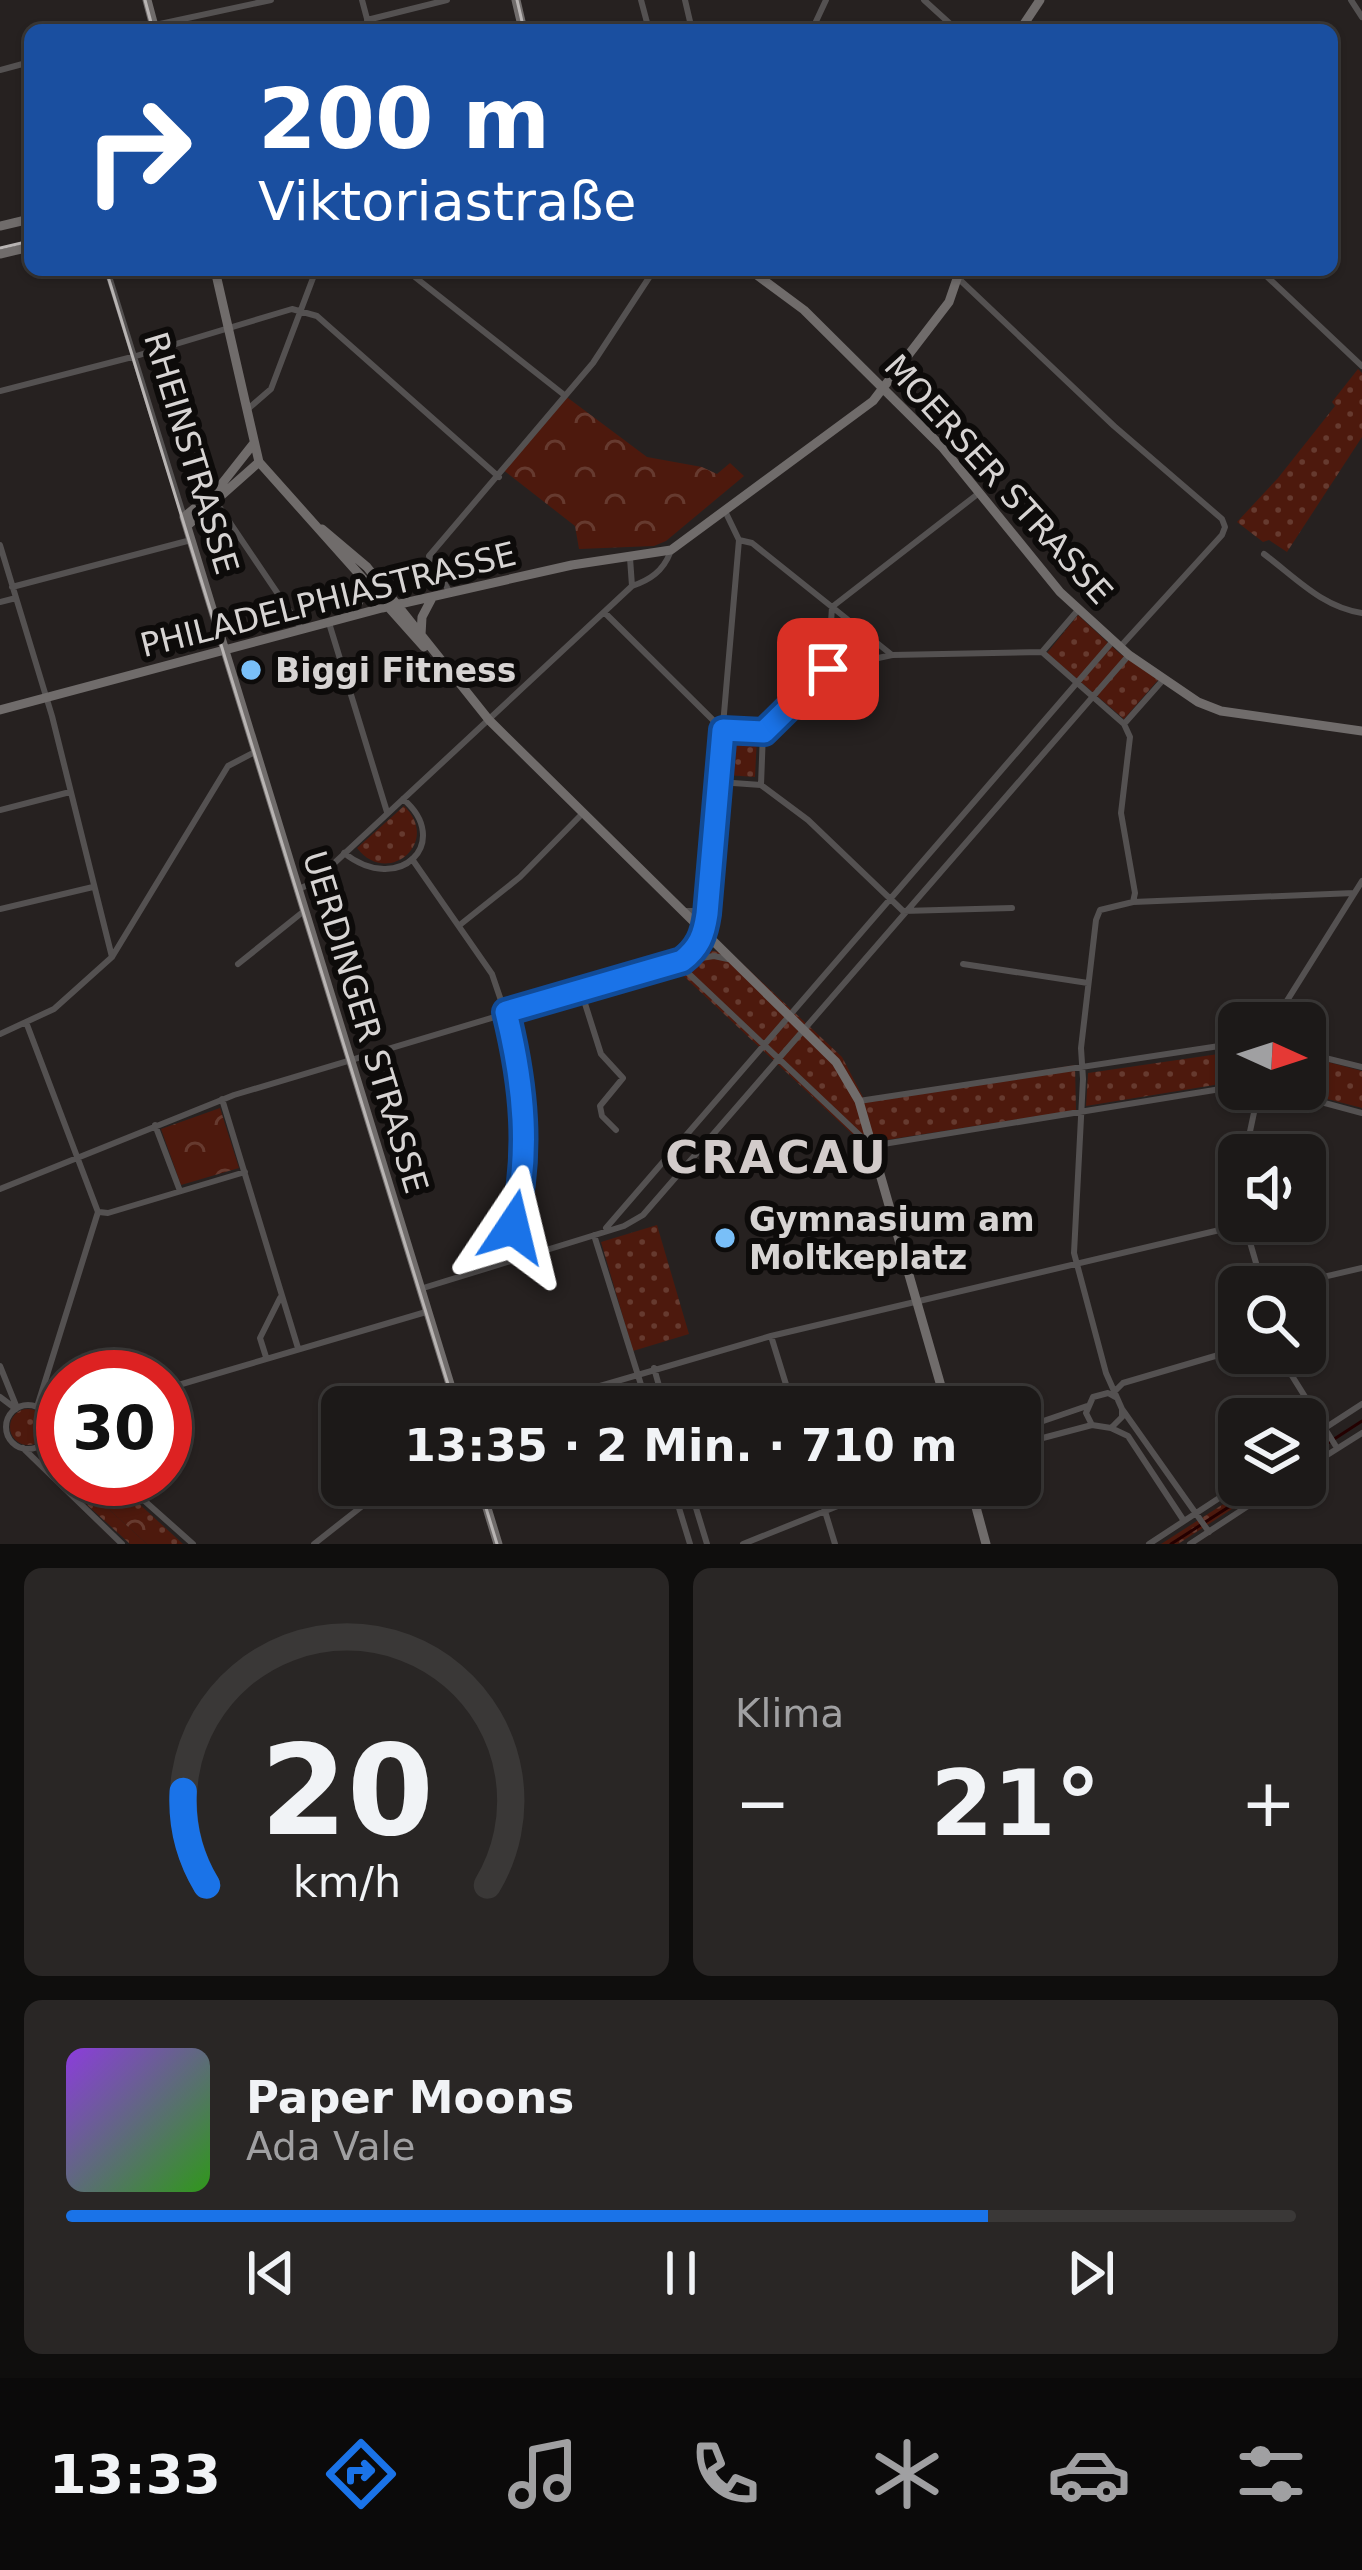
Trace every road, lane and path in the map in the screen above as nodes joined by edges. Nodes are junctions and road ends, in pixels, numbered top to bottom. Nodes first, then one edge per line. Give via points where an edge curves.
1 (272, 0) edge
2 (362, 0) edge
3 (447, 0) edge
4 (924, 0) edge
5 (1351, 0) edge
6 (241, 4) edge
7 (1362, 17) edge
8 (367, 20) junction
9 (165, 24) edge
10 (368, 24) edge
11 (950, 24) edge
12 (109, 276) edge
13 (217, 276) edge
14 (314, 276) edge
15 (414, 276) edge
16 (650, 276) edge
17 (760, 276) edge
18 (960, 276) edge
19 (961, 276) edge
20 (1265, 276) edge
21 (300, 310) junction
22 (230, 328) junction
23 (134, 357) junction
24 (1362, 366) edge
25 (884, 390) junction
26 (0, 391) edge
27 (564, 395) junction
28 (249, 408) junction
29 (254, 443) junction
30 (260, 462) junction
31 (499, 477) junction
32 (979, 493) junction
33 (216, 502) junction
34 (724, 509) junction
35 (185, 522) junction
36 (322, 529) junction
37 (191, 540) junction
38 (739, 540) junction
39 (0, 545) edge
40 (671, 550) junction
41 (1264, 554) dead end
42 (630, 557) junction
43 (363, 581) junction
44 (12, 586) junction
45 (632, 586) junction
46 (450, 594) junction
47 (16, 598) junction
48 (432, 598) junction
49 (0, 602) edge
50 (392, 606) junction
51 (832, 607) junction
52 (1078, 610) junction
53 (604, 612) junction
54 (1362, 614) edge
55 (351, 617) junction
56 (329, 623) junction
57 (303, 631) junction
58 (421, 634) junction
59 (1120, 647) junction
60 (225, 652) junction
61 (1042, 652) junction
62 (433, 654) junction
63 (892, 655) junction
64 (828, 669) junction
65 (1163, 680) junction
66 (1076, 682) junction
67 (1091, 696) junction
68 (46, 698) junction
69 (0, 710) edge
70 (489, 720) junction
71 (1124, 724) junction
72 (723, 730) junction
73 (1362, 731) edge
74 (764, 732) junction
75 (255, 752) junction
76 (719, 782) junction
77 (760, 785) junction
78 (70, 792) junction
79 (402, 799) junction
80 (0, 810) edge
81 (388, 812) junction
82 (582, 814) junction
83 (344, 853) junction
84 (412, 860) junction
85 (1362, 881) edge
86 (94, 886) junction
87 (297, 890) junction
88 (708, 896) junction
89 (1358, 896) edge
90 (888, 898) junction
91 (1133, 902) junction
92 (1012, 908) dead end
93 (0, 909) edge
94 (680, 910) junction
95 (304, 911) junction
96 (903, 911) junction
97 (460, 925) junction
98 (703, 934) junction
99 (112, 957) junction
100 (728, 959) junction
101 (682, 961) junction
102 (238, 964) dead end
103 (963, 964) dead end
104 (1088, 983) junction
105 (581, 991) junction
106 (1287, 1002) edge
107 (506, 1012) junction
108 (789, 1016) junction
109 (26, 1022) junction
110 (803, 1027) junction
111 (0, 1034) edge
112 (764, 1044) junction
113 (1218, 1046) edge
114 (777, 1056) junction
115 (1326, 1058) edge
116 (350, 1061) junction
117 (1362, 1067) edge
118 (1083, 1069) junction
119 (1218, 1089) edge
120 (222, 1100) junction
121 (859, 1101) junction
122 (1326, 1103) edge
123 (1082, 1112) junction
124 (1362, 1113) edge
125 (698, 1120) junction
126 (155, 1125) junction
127 (616, 1130) dead end
128 (714, 1132) junction
129 (871, 1146) junction
130 (77, 1157) junction
131 (245, 1172) junction
132 (0, 1189) edge
133 (180, 1191) junction
134 (98, 1212) junction
135 (1218, 1230) edge
136 (598, 1233) junction
137 (508, 1261) junction
138 (1075, 1264) junction
139 (1362, 1268) edge
140 (1326, 1276) edge
141 (420, 1289) junction
142 (282, 1295) junction
143 (917, 1302) junction
144 (427, 1311) junction
145 (771, 1336) junction
146 (298, 1348) junction
147 (55, 1350) edge
148 (1218, 1355) edge
149 (266, 1358) junction
150 (0, 1366) edge
151 (653, 1368) junction
152 (637, 1373) junction
153 (192, 1381) edge
154 (450, 1386) edge
155 (595, 1386) edge
156 (641, 1386) edge
157 (659, 1386) edge
158 (786, 1386) edge
159 (941, 1386) edge
160 (1115, 1395) junction
161 (0, 1397) edge
162 (1362, 1404) edge
163 (0, 1406) edge
164 (1087, 1406) junction
165 (36, 1407) edge
166 (1123, 1409) junction
167 (14, 1411) junction
168 (1041, 1422) edge
169 (1092, 1425) junction
170 (1326, 1427) edge
171 (1111, 1428) junction
172 (1326, 1431) edge
173 (1362, 1433) edge
174 (4, 1438) edge
175 (1041, 1438) edge
176 (36, 1445) edge
177 (23, 1448) junction
178 (1337, 1448) junction
179 (1326, 1455) edge
180 (1218, 1499) edge
181 (150, 1506) edge
182 (362, 1506) edge
183 (486, 1506) edge
184 (678, 1506) edge
185 (695, 1506) edge
186 (823, 1506) edge
187 (841, 1506) edge
188 (976, 1506) edge
189 (1248, 1506) edge
190 (825, 1513) junction
191 (1196, 1513) junction
192 (1184, 1521) junction
193 (1208, 1532) junction
194 (122, 1544) edge
195 (193, 1544) edge
196 (314, 1544) edge
197 (498, 1544) edge
198 (690, 1544) edge
199 (707, 1544) edge
200 (743, 1544) edge
201 (835, 1544) edge
202 (986, 1544) edge
203 (1149, 1544) edge
204 (1190, 1544) edge

1 - 6 street
2 - 8 street
3 - 8 street
4 - 11 street
5 - 7 street
6 - 9 street
8 - 10 street
12 - 23 street, RHEINSTRASSE
13 - 22 main road
14 - 21 street
15 - 27 street
16 - 27 street
17 - 25 main road, MOERSER STRASSE
18 - 25 main road
19 - 59 street via 1222,519 1225,527
20 - 24 street
21 - 22 street
21 - 28 street via 271,389
21 - 31 street
22 - 23 street
22 - 28 main road
23 - 26 street
23 - 35 street, RHEINSTRASSE
25 - 32 main road, MOERSER STRASSE
25 - 34 main road
27 - 31 street
28 - 29 main road
29 - 30 main road
29 - 35 main road
30 - 33 main road
30 - 36 main road
31 - 46 street via 429,556
32 - 51 street
32 - 52 main road, MOERSER STRASSE
33 - 35 main road
33 - 57 street
34 - 38 street
34 - 40 main road
35 - 37 main road, RHEINSTRASSE
36 - 43 main road
36 - 50 main road via 350,549
37 - 44 street
37 - 60 main road, RHEINSTRASSE
38 - 51 street
38 - 72 street
39 - 44 street
40 - 42 main road, PHILADELPHIASTRASSE
40 - 45 street via 664,566
41 - 54 street via 1320,600
42 - 45 street
42 - 46 main road, PHILADELPHIASTRASSE
43 - 50 main road
43 - 55 main road
44 - 47 street
45 - 53 street
46 - 48 main road, PHILADELPHIASTRASSE
47 - 49 street
47 - 68 street
48 - 50 main road, PHILADELPHIASTRASSE
48 - 58 main road
50 - 55 main road, PHILADELPHIASTRASSE
50 - 58 main road
50 - 62 main road
51 - 63 street
51 - 64 street
52 - 59 main road, MOERSER STRASSE
52 - 61 street
53 - 70 street
53 - 72 street
55 - 56 main road, PHILADELPHIASTRASSE
56 - 57 main road, PHILADELPHIASTRASSE
56 - 81 street
57 - 60 main road, PHILADELPHIASTRASSE
58 - 62 main road
59 - 65 main road, MOERSER STRASSE
59 - 66 street
59 - 67 street
60 - 68 main road, PHILADELPHIASTRASSE
60 - 75 main road, UERDINGER STRASSE
61 - 63 street
61 - 66 street
62 - 70 main road
63 - 64 street
64 - 74 street
65 - 71 street
65 - 73 main road, MOERSER STRASSE via 1221,711
66 - 67 street
66 - 90 street
67 - 71 street
67 - 96 street
68 - 69 main road, PHILADELPHIASTRASSE
68 - 78 street
70 - 79 street
70 - 82 main road
71 - 91 street via 1130,737 1121,813
72 - 74 street
72 - 76 street
74 - 77 street
75 - 87 main road, UERDINGER STRASSE
75 - 99 street via 228,766
76 - 77 street
76 - 88 street
77 - 90 street
78 - 80 street
78 - 86 street
79 - 81 street
79 - 84 street via 424,834
81 - 83 street
82 - 94 main road
82 - 97 street
83 - 84 street via 371,870
83 - 87 street
84 - 97 street
85 - 89 street
86 - 93 street
86 - 99 street
87 - 95 main road, UERDINGER STRASSE
88 - 94 street via 695,911
88 - 98 street
89 - 91 street
89 - 106 street
90 - 96 street
90 - 108 street
91 - 104 street via 1100,910
92 - 96 street
94 - 98 main road
95 - 102 street
95 - 116 main road, UERDINGER STRASSE
96 - 110 street
97 - 107 street
98 - 100 main road
98 - 101 street
99 - 109 street via 75,994
100 - 101 street
100 - 108 main road
101 - 105 street
101 - 112 street
103 - 104 street
104 - 118 street
105 - 107 street
105 - 127 street via 601,1054 623,1078 600,1106
107 - 116 street
107 - 137 street via 526,1144
108 - 110 main road
108 - 112 street
109 - 111 street
109 - 130 street
110 - 114 street
110 - 121 main road
112 - 114 street
112 - 125 street
113 - 118 street
114 - 128 street
114 - 129 street
115 - 117 street
116 - 120 street
116 - 141 main road, UERDINGER STRASSE
118 - 121 street
118 - 123 street
119 - 123 street
120 - 126 street
120 - 131 street
121 - 129 main road
122 - 124 street
123 - 129 street
123 - 138 street
125 - 128 street
125 - 136 street
126 - 130 street
126 - 133 street
128 - 136 street via 632,1223
129 - 143 main road
130 - 132 street
130 - 134 street
131 - 133 street
131 - 142 street
133 - 134 street
134 - 147 street
135 - 138 street
136 - 137 street
136 - 152 street
137 - 141 street
138 - 143 street
138 - 160 street
139 - 140 street
141 - 144 main road, UERDINGER STRASSE
142 - 146 street
142 - 149 street via 260,1338
143 - 145 street
143 - 159 main road
144 - 146 street
144 - 154 main road, UERDINGER STRASSE
145 - 151 street
145 - 158 street
146 - 149 street
148 - 160 street via 1123,1383
149 - 153 street
150 - 167 street
151 - 152 street
151 - 157 street
152 - 155 street
152 - 156 street
160 - 164 street via 1100,1393
160 - 166 street
161 - 167 street
162 - 170 street
163 - 167 street
164 - 168 street
164 - 169 street
165 - 167 street
166 - 171 street
166 - 191 street
167 - 174 street
169 - 171 street
169 - 175 street
171 - 192 street via 1128,1436
172 - 178 street
173 - 178 street
174 - 177 street
176 - 177 street
177 - 194 street
178 - 179 street
180 - 191 street
181 - 195 street
182 - 196 street
183 - 197 main road
184 - 198 street
185 - 199 street
186 - 190 street
187 - 190 street
188 - 202 main road
189 - 193 street
190 - 200 street
190 - 201 street
191 - 192 street
191 - 193 street
192 - 203 street
193 - 204 street

